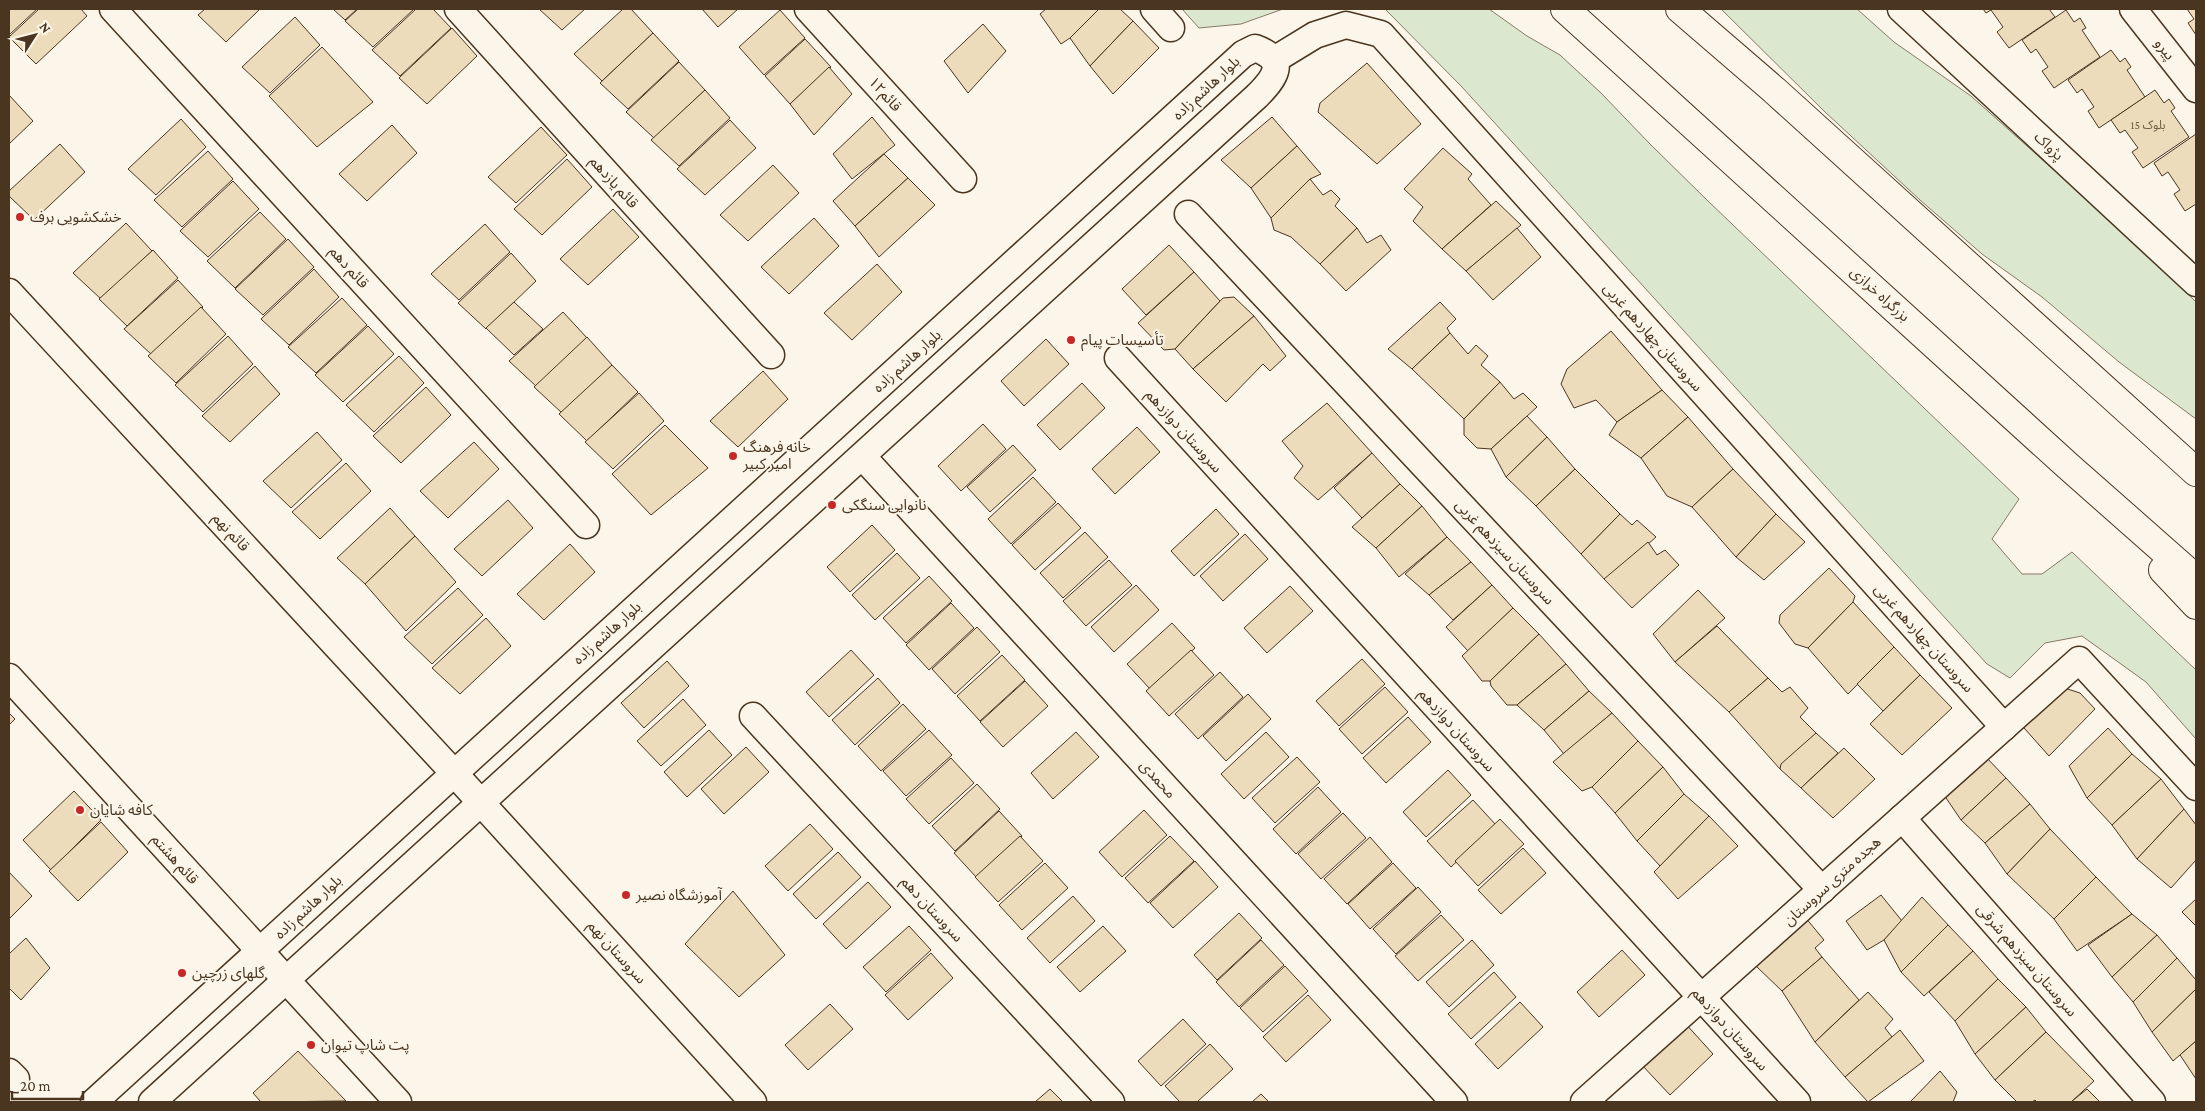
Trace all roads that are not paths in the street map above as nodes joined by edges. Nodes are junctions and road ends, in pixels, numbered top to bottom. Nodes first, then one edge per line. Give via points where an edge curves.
1 (113, 9) edge
2 (458, 9) edge
3 (808, 9) edge
4 (1154, 9) edge
5 (1565, 9) edge
6 (1680, 9) edge
7 (1700, 9) edge
8 (1901, 9) edge
9 (2133, 9) edge
10 (1172, 28) dead end
11 (1274, 60) junction
12 (2196, 89) edge
13 (1774, 90) junction
14 (963, 179) dead end
15 (1188, 214) dead end
16 (1032, 247) junction
17 (1060, 276) junction
18 (2196, 283) edge
19 (9, 292) edge
20 (771, 355) dead end
21 (1118, 358) dead end
22 (2112, 396) junction
23 (2196, 451) edge
24 (862, 456) junction
25 (2068, 466) junction
26 (2196, 472) edge
27 (586, 525) dead end
28 (2196, 579) edge
29 (2196, 605) edge
30 (9, 677) edge
31 (754, 716) dead end
32 (2004, 727) junction
33 (454, 773) junction
34 (2196, 787) edge
35 (481, 803) junction
36 (1902, 818) junction
37 (1822, 890) junction
38 (260, 952) junction
39 (285, 980) junction
40 (1701, 998) junction
41 (94, 1102) edge
42 (152, 1102) edge
43 (398, 1102) edge
44 (753, 1102) edge
45 (1111, 1102) edge
46 (1454, 1102) edge
47 (1584, 1102) edge
48 (1797, 1102) edge
49 (2152, 1102) edge

1 - 27 street, قائم دهم
2 - 20 street, قائم یازدهم
3 - 14 street, قائم۱۲
4 - 10 street
5 - 25 highway, بزرگراه خرازی
6 - 13 highway
7 - 13 street
8 - 18 street, پژواک
9 - 12 street, پیرو
11 - 16 street, بلوار هاشم زاده via 1255,48 1242,54
11 - 17 street via 1276,70 1272,81
11 - 32 street, سروستان چهاردهم غربی via 1315,35 1346,25 1380,34
13 - 22 highway
15 - 37 street, سروستان سیزدهم غربی
16 - 17 street
16 - 33 street, بلوار هاشم زاده
17 - 24 street
19 - 33 street, قائم نهم
21 - 40 street, سروستان دوازدهم
22 - 23 highway
22 - 26 highway
24 - 35 street
24 - 46 street, محمدی
25 - 28 highway, بزرگراه خرازی
25 - 29 highway
30 - 38 street, قائم هشتم
31 - 45 street, سروستان دهم
32 - 34 street, هجده متری سروستان via 2079,660
32 - 36 street, هجده متری سروستان
33 - 35 street, قائم نهم
33 - 38 street, بلوار هاشم زاده
35 - 39 street
35 - 44 street, سروستان نهم
36 - 37 street, هجده متری سروستان
36 - 49 street, سروستان سیزدهم شرقی
37 - 40 street, هجده متری سروستان
38 - 39 street, قائم هشتم
38 - 41 street, بلوار هاشم زاده
39 - 42 street
39 - 43 street, قائم هشتم
40 - 47 street, هجده متری سروستان
40 - 48 street, سروستان دوازدهم

